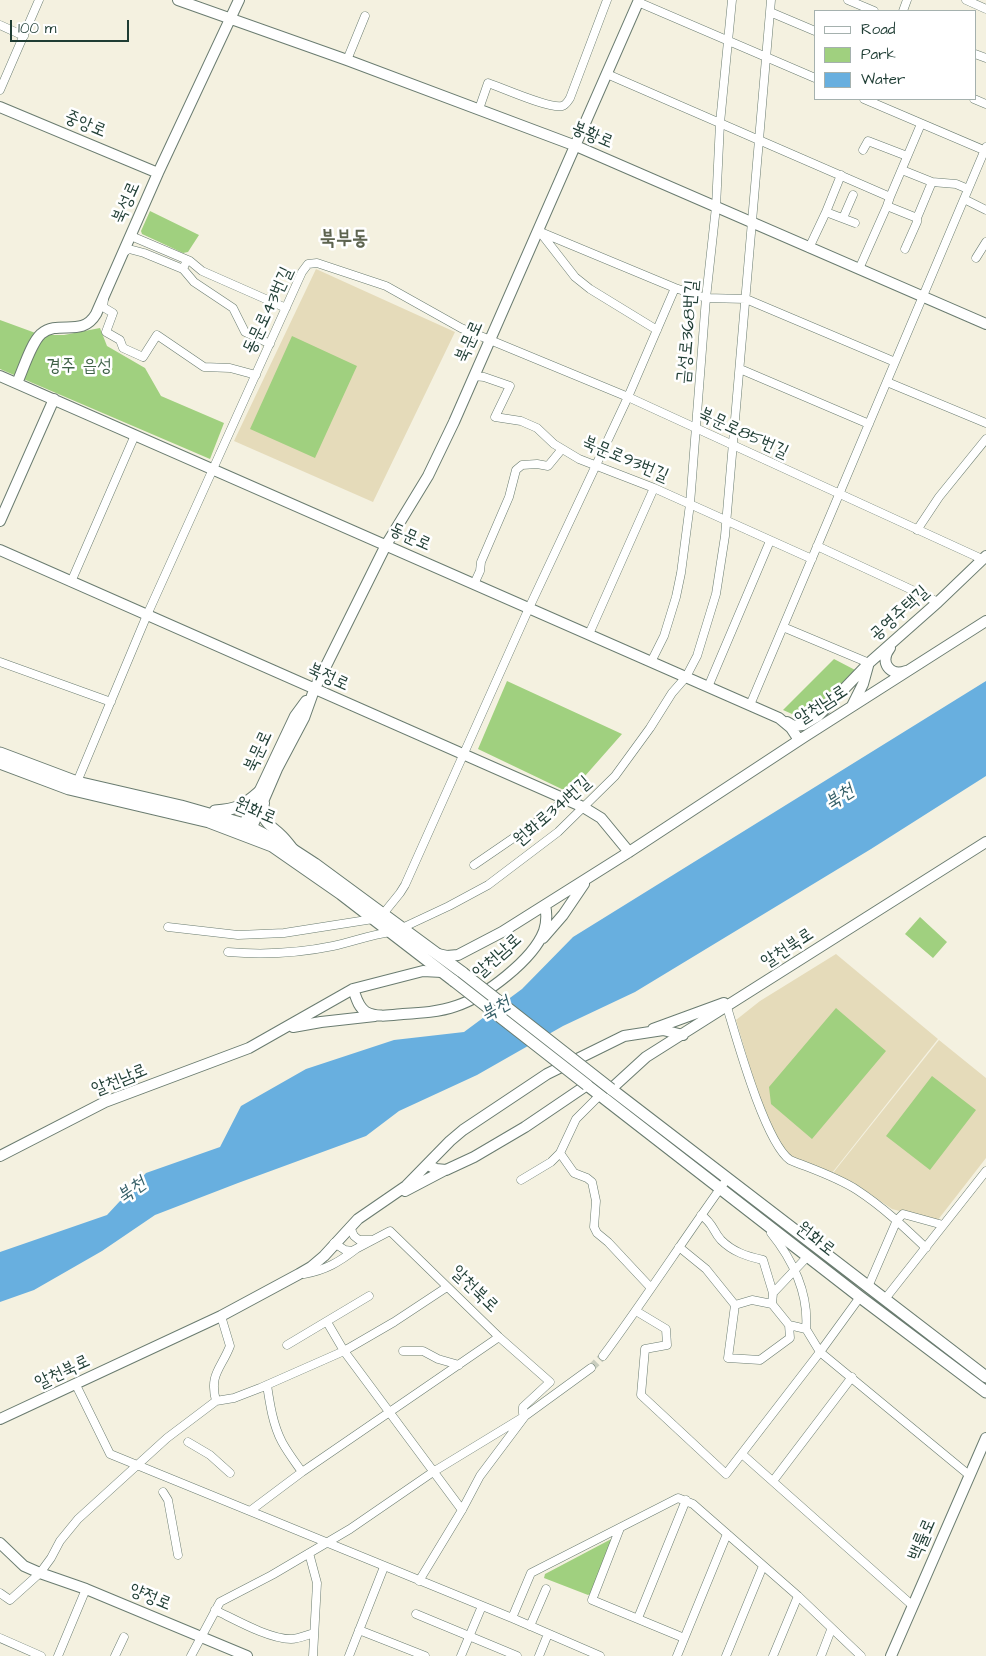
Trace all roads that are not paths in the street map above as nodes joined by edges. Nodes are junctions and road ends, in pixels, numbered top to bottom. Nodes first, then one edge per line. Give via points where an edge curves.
1 (38, 0) edge
2 (178, 0) edge
3 (239, 0) edge
4 (607, 0) edge
5 (732, 0) edge
6 (771, 0) edge
7 (848, 0) edge
8 (966, 0) edge
9 (639, 1) edge
10 (986, 9) edge
11 (872, 10) edge
12 (770, 12) junction
13 (365, 16) dead end
14 (231, 18) junction
15 (0, 25) edge
16 (814, 31) edge
17 (24, 36) junction
18 (728, 40) junction
19 (766, 56) junction
20 (347, 60) junction
21 (607, 74) junction
22 (814, 78) edge
23 (0, 90) edge
24 (867, 100) edge
25 (0, 108) edge
26 (479, 109) junction
27 (720, 123) junction
28 (921, 124) junction
29 (759, 140) junction
30 (576, 146) junction
31 (863, 150) dead end
32 (986, 150) edge
33 (907, 156) junction
34 (902, 170) junction
35 (158, 173) junction
36 (841, 175) junction
37 (932, 182) junction
38 (968, 189) junction
39 (853, 195) dead end
40 (890, 197) junction
41 (964, 199) junction
42 (887, 206) junction
43 (716, 207) junction
44 (986, 210) edge
45 (826, 212) junction
46 (843, 218) junction
47 (917, 218) junction
48 (752, 223) junction
49 (855, 223) dead end
50 (538, 231) junction
51 (131, 236) junction
52 (986, 242) edge
53 (809, 248) junction
54 (905, 249) dead end
55 (124, 252) junction
56 (976, 258) dead end
57 (187, 260) junction
58 (183, 269) junction
59 (859, 269) junction
60 (675, 288) junction
61 (104, 296) junction
62 (923, 297) junction
63 (706, 298) junction
64 (746, 299) junction
65 (286, 308) junction
66 (985, 321) edge
67 (656, 330) junction
68 (489, 341) junction
69 (270, 344) junction
70 (895, 362) junction
71 (740, 369) junction
72 (256, 375) junction
73 (0, 376) edge
74 (474, 376) junction
75 (887, 382) junction
76 (17, 383) junction
77 (628, 397) junction
78 (54, 399) junction
79 (986, 423) edge
80 (869, 424) junction
81 (696, 428) junction
82 (136, 435) junction
83 (986, 439) edge
84 (733, 446) junction
85 (562, 449) junction
86 (595, 464) junction
87 (213, 469) junction
88 (654, 488) junction
89 (839, 494) junction
90 (690, 504) junction
91 (726, 520) junction
92 (0, 521) edge
93 (917, 530) junction
94 (770, 542) junction
95 (386, 545) junction
96 (817, 546) junction
97 (0, 550) edge
98 (984, 558) edge
99 (812, 559) junction
100 (71, 582) junction
101 (474, 584) junction
102 (938, 602) junction
103 (529, 608) junction
104 (147, 615) junction
105 (986, 621) edge
106 (783, 626) junction
107 (903, 633) junction
108 (589, 634) junction
109 (0, 662) edge
110 (651, 662) junction
111 (869, 663) junction
112 (911, 668) junction
113 (686, 677) junction
114 (708, 687) junction
115 (314, 690) junction
116 (111, 702) junction
117 (750, 705) junction
118 (851, 706) junction
119 (780, 718) junction
120 (799, 740) junction
121 (0, 753) edge
122 (464, 755) junction
123 (0, 763) edge
124 (77, 782) junction
125 (262, 795) junction
126 (565, 799) junction
127 (584, 807) junction
128 (208, 813) junction
129 (246, 830) junction
130 (986, 842) edge
131 (294, 849) junction
132 (629, 852) junction
133 (474, 865) dead end
134 (588, 878) junction
135 (545, 905) junction
136 (378, 916) junction
137 (168, 927) dead end
138 (402, 928) junction
139 (390, 932) junction
140 (537, 944) junction
141 (228, 952) dead end
142 (424, 958) junction
143 (458, 965) junction
144 (423, 971) junction
145 (442, 972) junction
146 (353, 989) junction
147 (746, 995) junction
148 (727, 1007) junction
149 (377, 1015) junction
150 (287, 1028) junction
151 (648, 1031) junction
152 (683, 1035) junction
153 (650, 1054) junction
154 (587, 1085) junction
155 (612, 1089) junction
156 (600, 1095) junction
157 (628, 1109) junction
158 (446, 1146) junction
159 (560, 1153) junction
160 (0, 1156) edge
161 (458, 1164) junction
162 (428, 1165) junction
163 (446, 1170) junction
164 (986, 1171) edge
165 (521, 1180) dead end
166 (724, 1184) junction
167 (390, 1197) junction
168 (701, 1215) junction
169 (762, 1220) junction
170 (897, 1220) junction
171 (943, 1225) junction
172 (350, 1227) junction
173 (374, 1240) junction
174 (334, 1243) junction
175 (679, 1247) junction
176 (357, 1248) junction
177 (926, 1248) junction
178 (808, 1256) junction
179 (795, 1269) junction
180 (299, 1274) junction
181 (447, 1287) junction
182 (868, 1287) junction
183 (651, 1288) junction
184 (773, 1293) junction
185 (369, 1296) dead end
186 (860, 1297) junction
187 (885, 1299) junction
188 (772, 1304) junction
189 (735, 1305) junction
190 (636, 1311) junction
191 (221, 1316) junction
192 (327, 1322) junction
193 (789, 1325) junction
194 (806, 1329) junction
195 (499, 1337) junction
196 (287, 1345) dead end
197 (402, 1351) dead end
198 (344, 1352) junction
199 (820, 1352) junction
200 (603, 1356) tunnel mouth
201 (458, 1365) junction
202 (591, 1368) tunnel mouth
203 (852, 1377) junction
204 (986, 1377) edge
205 (76, 1385) junction
206 (267, 1385) junction
207 (986, 1392) edge
208 (216, 1401) junction
209 (389, 1414) junction
210 (525, 1416) junction
211 (0, 1419) edge
212 (986, 1438) edge
213 (188, 1442) dead end
214 (742, 1454) junction
215 (139, 1465) junction
216 (230, 1472) dead end
217 (302, 1472) junction
218 (433, 1472) junction
219 (969, 1475) junction
220 (773, 1482) junction
221 (163, 1492) dead end
222 (686, 1500) junction
223 (462, 1510) junction
224 (250, 1511) junction
225 (620, 1528) junction
226 (726, 1534) junction
227 (327, 1542) junction
228 (0, 1543) edge
229 (310, 1553) junction
230 (178, 1555) dead end
231 (762, 1566) junction
232 (384, 1567) junction
233 (40, 1573) junction
234 (418, 1581) junction
235 (86, 1589) junction
236 (546, 1590) dead end
237 (0, 1593) edge
238 (798, 1596) junction
239 (482, 1606) junction
240 (912, 1606) junction
241 (215, 1610) junction
242 (416, 1614) dead end
243 (512, 1618) junction
244 (638, 1618) junction
245 (530, 1626) junction
246 (359, 1630) junction
247 (832, 1630) junction
248 (314, 1633) junction
249 (548, 1634) junction
250 (201, 1636) junction
251 (469, 1636) junction
252 (124, 1637) dead end
253 (0, 1638) edge
254 (684, 1638) junction
255 (225, 1652) edge
256 (41, 1656) edge
257 (58, 1656) edge
258 (115, 1656) edge
259 (191, 1656) edge
260 (247, 1656) edge
261 (313, 1656) edge
262 (349, 1656) edge
263 (425, 1656) edge
264 (461, 1656) edge
265 (517, 1656) edge
266 (539, 1656) edge
267 (600, 1656) edge
268 (677, 1656) edge
269 (726, 1656) edge
270 (773, 1656) edge
271 (821, 1656) edge
272 (861, 1656) edge
273 (891, 1656) edge

1 - 17 street
2 - 14 street, 봉황로
3 - 14 street, 북성로
4 - 26 street via 566,104 550,106 488,83
5 - 18 street, 금성로368번길
6 - 12 street, 원화로341번길
7 - 11 street
8 - 10 street
9 - 18 street
9 - 21 street, 북문로
12 - 16 street
12 - 19 street, 원화로341번길
13 - 20 street
14 - 20 street, 봉황로
14 - 35 street, 북성로
15 - 17 street
17 - 23 street
18 - 19 street
18 - 27 street, 금성로368번길
19 - 22 street
19 - 29 street, 원화로341번길
20 - 26 street, 봉황로
21 - 27 street
21 - 30 street, 북문로
24 - 28 street
25 - 35 street, 중앙로
26 - 30 street, 봉황로
27 - 29 street
27 - 43 street, 금성로368번길
28 - 32 street
28 - 33 street
29 - 36 street
29 - 48 street, 원화로341번길
30 - 43 street, 봉황로
30 - 50 street, 북문로
31 - 33 street via 868,142
32 - 38 street
33 - 34 street
34 - 37 street
34 - 40 street
35 - 51 street, 북성로
36 - 40 street
36 - 45 street
37 - 38 street via 956,184
37 - 47 street
38 - 41 street
39 - 46 street
40 - 42 street
41 - 44 street
41 - 62 street
42 - 47 street
42 - 59 street
43 - 48 street, 봉황로
43 - 63 street, 금성로368번길
45 - 46 street
45 - 53 street
46 - 49 street
47 - 54 street
48 - 53 street, 봉황로
48 - 64 street, 원화로341번길
50 - 60 street
50 - 67 street via 590,289
50 - 68 street, 북문로
51 - 55 street, 북성로
51 - 57 street
52 - 56 street
53 - 59 street, 봉황로
55 - 58 street via 128,249 144,253
55 - 61 street, 북성로
57 - 58 street
57 - 65 street
58 - 69 street via 194,282 233,308 245,332
59 - 62 street, 봉황로
60 - 63 street
60 - 67 street
61 - 72 street via 103,307 113,313 106,332 120,340 123,348 143,357 158,335 204,366
61 - 76 street, 북성로 via 92,321 86,325 51,329 41,335
62 - 66 street, 봉황로
62 - 70 street
63 - 64 street
63 - 81 street, 금성로368번길
64 - 70 street
64 - 71 street, 원화로341번길
65 - 68 street, 동문로43번길 via 302,272 308,264 317,263 386,286
65 - 69 street, 동문로43번길
67 - 77 street
68 - 74 street, 북문로
68 - 77 street, 북문로85번길
69 - 72 street, 동문로43번길
70 - 75 street
71 - 80 street
71 - 84 street, 원화로341번길
72 - 87 street, 동문로43번길
73 - 76 street, 동문로
74 - 85 street, 북문로93번길 via 510,386 495,417 521,421 537,428
74 - 95 street, 북문로 via 428,476
75 - 79 street
75 - 80 street
76 - 78 street, 동문로
77 - 81 street, 북문로85번길
77 - 86 street
78 - 82 street, 동문로
78 - 92 street
80 - 89 street
81 - 84 street, 북문로85번길
81 - 90 street, 금성로368번길
82 - 87 street, 동문로
82 - 100 street
83 - 93 street
84 - 89 street, 북문로85번길
84 - 91 street, 원화로341번길
85 - 86 street, 북문로93번길
85 - 101 street via 548,466 522,465 516,470 509,498
86 - 88 street, 북문로93번길
86 - 103 street
87 - 95 street, 동문로
87 - 104 street, 동문로43번길
88 - 90 street, 북문로93번길
88 - 108 street
89 - 93 street, 북문로85번길
89 - 96 street
90 - 91 street, 북문로93번길
90 - 110 street, 금성로368번길 via 676,597 664,636
91 - 94 street, 북문로93번길
91 - 113 street, 원화로341번길 via 716,594 697,656
93 - 98 street, 북문로85번길
94 - 99 street, 북문로93번길
94 - 114 street
95 - 101 street, 동문로
95 - 115 street, 북문로
96 - 99 street
96 - 102 street
97 - 100 street, 북정로
98 - 102 street, 공영주택길
99 - 106 street
100 - 104 street, 북정로
101 - 103 street, 동문로
102 - 107 street, 공영주택길
103 - 108 street, 동문로
103 - 122 street
104 - 115 street, 북정로
104 - 116 street, 동문로43번길
105 - 112 street, 알천남로
106 - 111 street
106 - 117 street
107 - 111 street, 공영주택길
107 - 112 street via 886,653 886,665 901,672
108 - 110 street, 동문로
109 - 116 street
110 - 113 street, 동문로
111 - 118 street, 공영주택길 via 863,684
111 - 119 street via 818,716 803,725 794,726
112 - 118 street, 알천남로
113 - 114 street, 동문로
113 - 127 street, 원화로341번길 via 616,776
114 - 117 street, 동문로
115 - 122 street, 북정로
115 - 125 street, 북문로 via 295,716
116 - 124 street, 동문로43번길
117 - 119 street, 동문로
118 - 120 street, 알천남로
119 - 120 street, 동문로 via 792,728
120 - 132 street, 알천남로
121 - 124 main road, 원화로
122 - 126 street, 북정로
122 - 136 street via 405,885
123 - 129 main road, 원화로 via 70,789
124 - 128 main road, 원화로
125 - 128 main road via 244,805
125 - 129 street, 북문로
125 - 131 street via 265,820
126 - 127 street, 북정로
126 - 133 street
127 - 132 street, 북정로 via 601,818
127 - 138 street, 원화로341번길 via 558,832 488,884
128 - 129 main road, 원화로
129 - 131 main road, 원화로
129 - 136 main road, 원화로
130 - 147 street, 알천북로
131 - 136 main road, 원화로 via 342,882
132 - 134 street, 알천남로
134 - 135 street, 알천남로
134 - 140 street via 557,923
135 - 140 street, 알천남로 via 546,925
135 - 143 street
136 - 137 street via 284,933 238,935
136 - 138 main road, 원화로
136 - 139 main road, 원화로
138 - 143 main road, 원화로
139 - 141 street via 333,946 277,953
139 - 142 main road, 원화로
140 - 149 street, 알천남로 via 507,975 472,1000 433,1012
142 - 144 street
142 - 145 main road, 원화로
143 - 155 main road, 원화로, bridge
144 - 145 street, 알천남로
144 - 146 street, 알천남로
145 - 154 main road, 원화로, bridge
146 - 149 street via 361,1008
146 - 150 street, 알천남로
147 - 148 street, 알천북로
147 - 151 street
148 - 152 street, 알천북로
148 - 170 street via 756,1099 784,1156 856,1190
149 - 150 street, 알천남로
150 - 160 street, 알천남로 via 225,1059 105,1102
151 - 152 street via 663,1030
151 - 153 street via 655,1044
151 - 158 street, 알천북로 via 624,1036 547,1074 463,1130
152 - 153 street, 알천북로
153 - 155 street, 알천북로
154 - 156 main road, 원화로
154 - 161 street via 525,1126
155 - 157 main road, 원화로
156 - 157 main road, 원화로
156 - 159 street via 576,1119
157 - 166 main road, 원화로
158 - 161 street via 447,1156
158 - 162 street, 알천북로
159 - 165 street
159 - 183 street via 574,1173 592,1182 597,1233
161 - 163 street
162 - 163 street
162 - 167 street, 알천북로
163 - 167 street
164 - 171 street
166 - 168 street
166 - 169 main road, 원화로
166 - 182 main road, 원화로
167 - 172 street, 알천북로
168 - 175 street
168 - 184 street via 710,1221 720,1239 741,1255 763,1260
169 - 178 main road, 원화로
169 - 179 street
170 - 171 street via 904,1214
170 - 177 street
170 - 182 street
171 - 177 street
172 - 173 street via 359,1240
172 - 174 street, 알천북로
173 - 176 street, 알천북로
173 - 181 street, 알천북로 via 390,1231
174 - 176 street via 345,1250
174 - 180 street, 알천북로 via 311,1267
175 - 183 street
175 - 189 street via 706,1269
176 - 180 street, 알천북로 via 320,1271
177 - 187 street
178 - 179 street
178 - 186 main road, 원화로
179 - 184 street
179 - 194 street via 808,1312
180 - 191 street, 알천북로
181 - 195 street, 알천북로
181 - 198 street
182 - 186 main road
182 - 187 main road, 원화로
183 - 190 street
184 - 188 street
185 - 192 street
186 - 199 street
186 - 207 main road, 원화로
187 - 204 main road, 원화로
188 - 189 street via 752,1300
188 - 193 street
189 - 193 street via 728,1358 760,1360 790,1338
190 - 200 street
190 - 214 street via 666,1329 667,1344 644,1349 641,1395 726,1474
191 - 205 street, 알천북로
191 - 208 street via 230,1346 214,1378 212,1389
192 - 196 street
192 - 198 street
193 - 194 street
194 - 199 street
195 - 201 street
195 - 210 street, 알천북로 via 550,1382 523,1407
197 - 201 street via 423,1352
198 - 206 street
198 - 209 street
199 - 203 street
199 - 214 street
201 - 209 street
202 - 210 street
203 - 219 street
203 - 220 street
205 - 211 street, 알천북로
205 - 215 street via 110,1454
206 - 208 street via 234,1398
206 - 217 street via 282,1442
208 - 215 street via 167,1438
209 - 217 street
209 - 218 street
210 - 218 street
210 - 223 street via 480,1476
212 - 219 street, 백률로
213 - 216 street via 210,1454
214 - 220 street
215 - 224 street
215 - 233 street via 78,1519
217 - 224 street
218 - 223 street
218 - 227 street
219 - 240 street, 백률로
220 - 240 street
221 - 230 street via 168,1500
222 - 225 street via 678,1498
222 - 226 street
222 - 244 street
223 - 234 street
224 - 227 street
225 - 243 street via 531,1573
225 - 244 street via 592,1600
226 - 231 street
226 - 254 street
227 - 229 street
227 - 232 street
228 - 233 street, 양정로 via 24,1566
229 - 241 street via 220,1602
229 - 248 street via 317,1583
231 - 238 street
231 - 269 street
232 - 234 street
232 - 246 street
233 - 235 street, 양정로
233 - 237 street via 10,1600
234 - 239 street
235 - 250 street, 양정로
235 - 257 street
236 - 245 street
238 - 247 street
238 - 270 street
239 - 243 street
239 - 251 street
240 - 273 street, 백률로
241 - 248 street via 278,1636 291,1639
241 - 250 street
242 - 251 street
243 - 245 street
244 - 254 street
245 - 249 street
246 - 262 street
246 - 263 street
247 - 271 street
247 - 272 street
248 - 261 street
249 - 266 street
249 - 267 street
250 - 255 street, 양정로
250 - 259 street
251 - 264 street
251 - 265 street
252 - 258 street
253 - 256 street
254 - 268 street
255 - 260 street, 양정로

